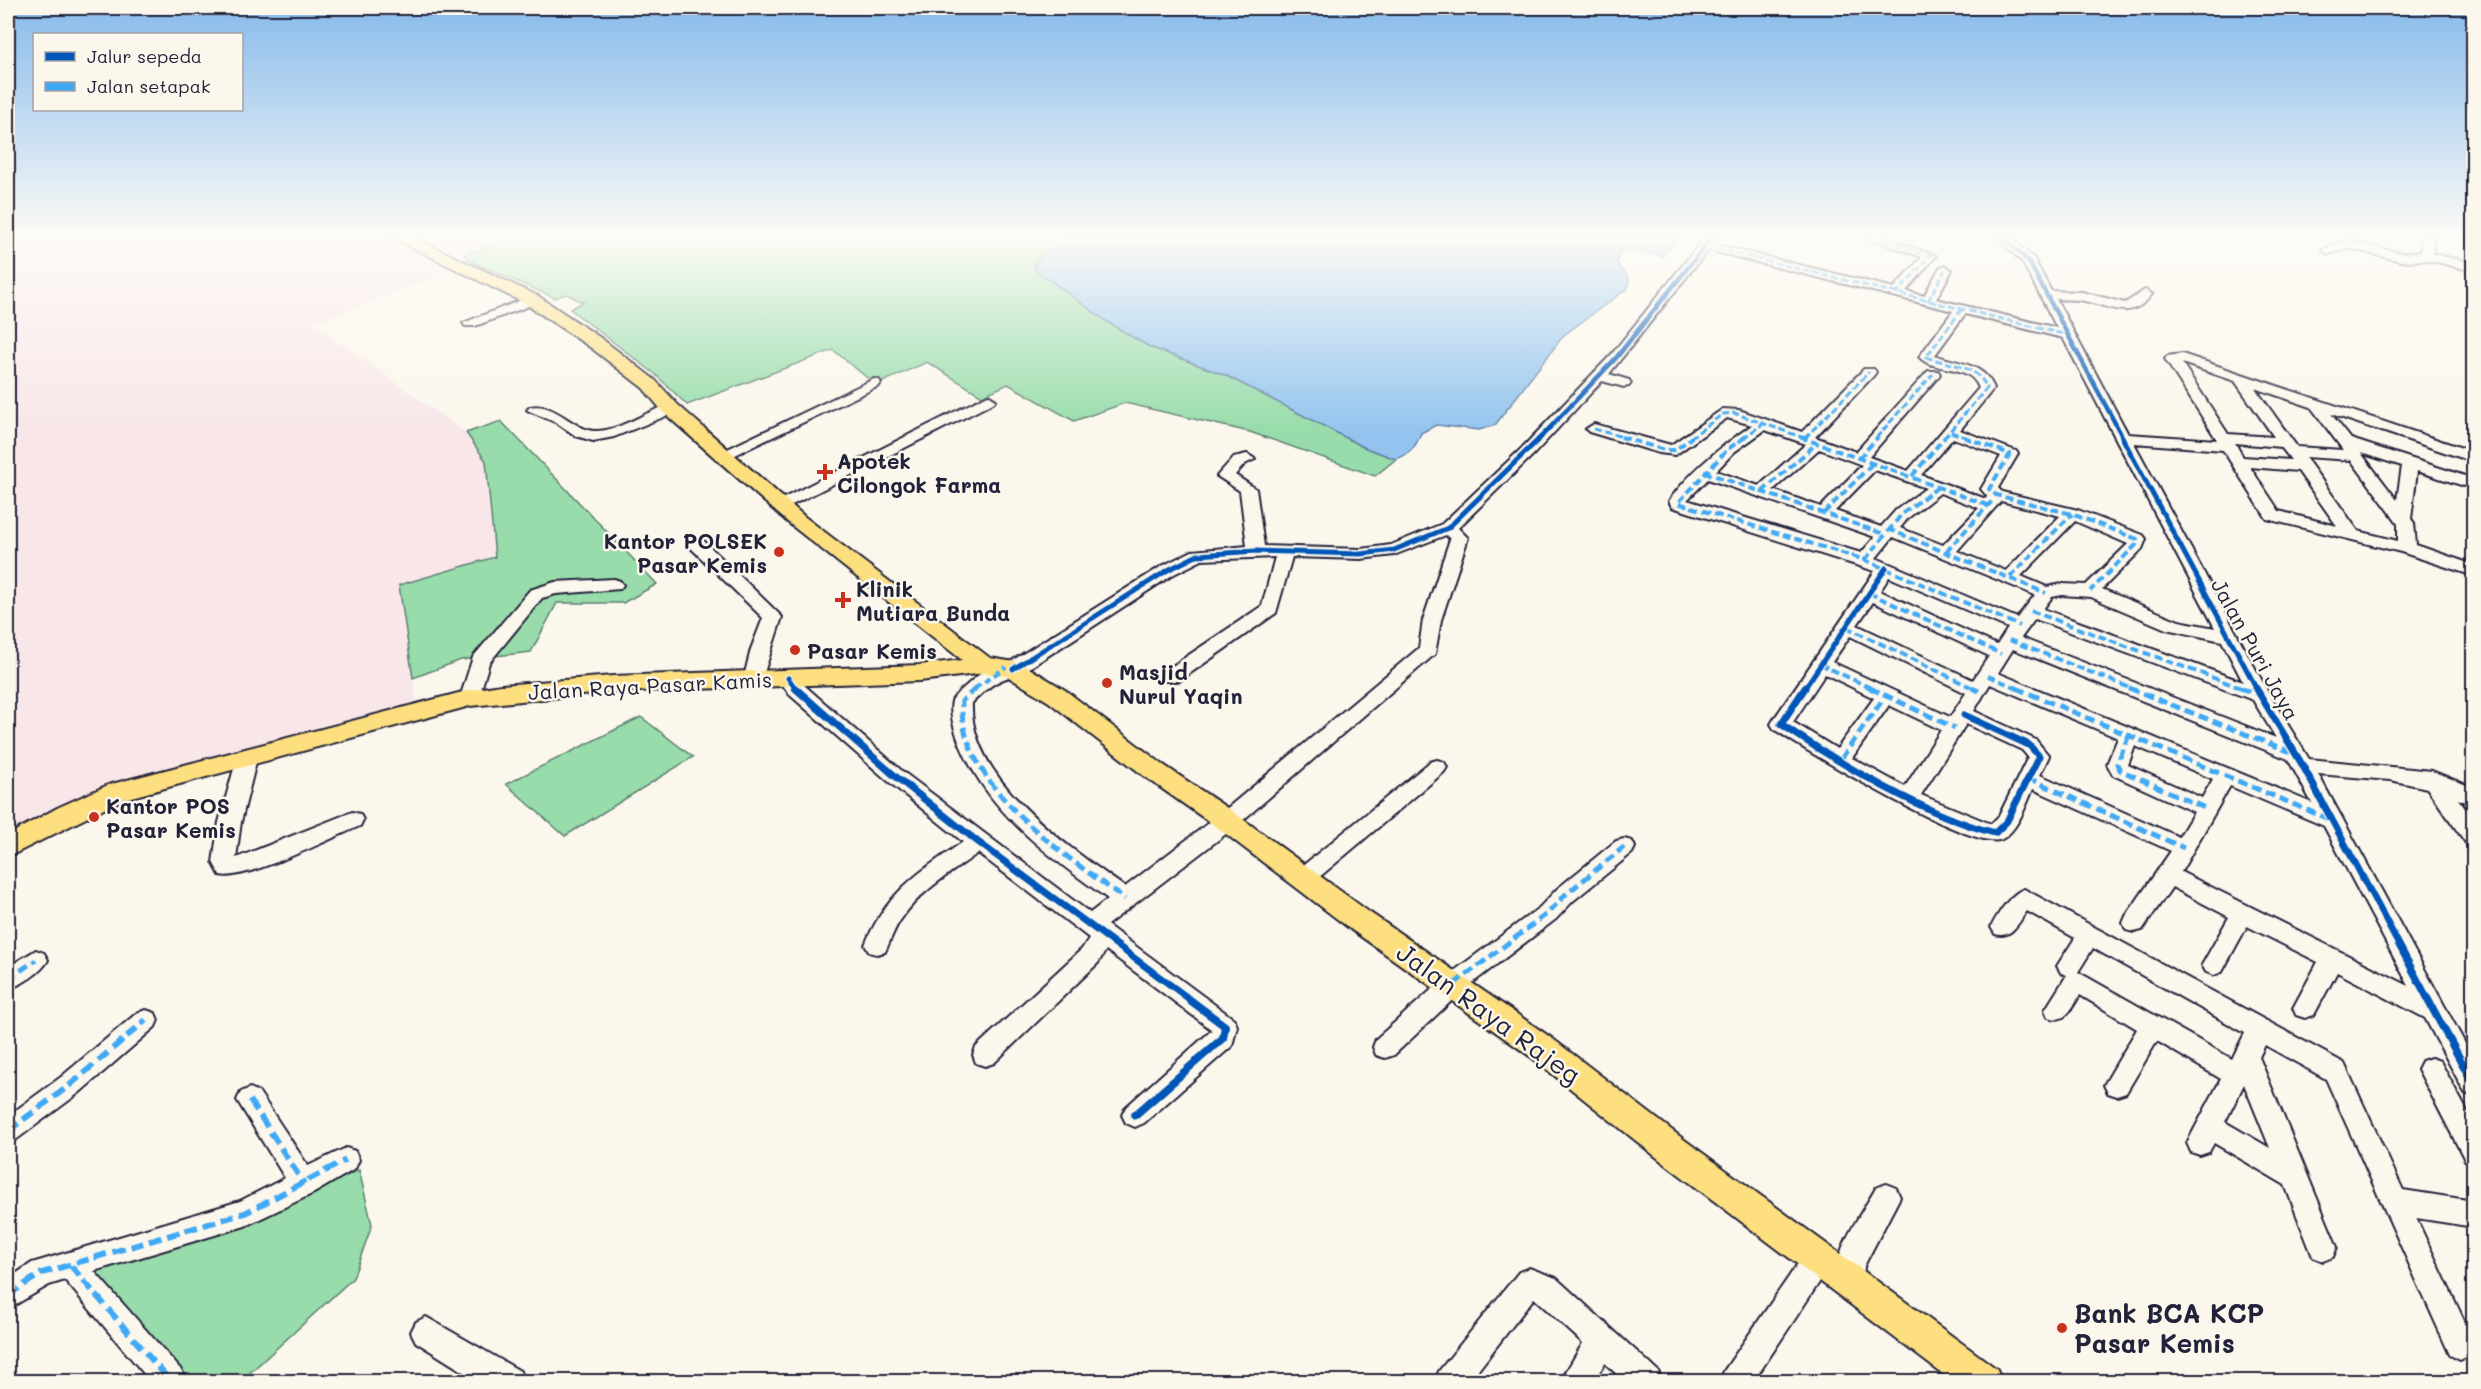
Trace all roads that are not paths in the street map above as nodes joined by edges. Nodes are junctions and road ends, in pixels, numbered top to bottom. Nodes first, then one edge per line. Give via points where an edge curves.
1 (530, 301) edge
2 (533, 301) edge
3 (1661, 301) edge
4 (1928, 301) edge
5 (2049, 301) edge
6 (2125, 301) edge
7 (2135, 302) dead end
8 (1962, 309) junction
9 (470, 323) dead end
10 (2067, 335) junction
11 (1869, 372) dead end
12 (1933, 374) dead end
13 (1600, 376) junction
14 (2242, 380) junction
15 (874, 383) dead end
16 (1624, 384) dead end
17 (988, 400) dead end
18 (2317, 405) junction
19 (671, 409) junction
20 (535, 410) dead end
21 (1763, 424) junction
22 (1594, 429) dead end
23 (1950, 432) junction
24 (2132, 438) junction
25 (1811, 441) junction
26 (2344, 442) junction
27 (2287, 446) junction
28 (2229, 448) junction
29 (723, 454) junction
30 (2355, 456) junction
31 (2474, 457) edge
32 (1246, 459) dead end
33 (1867, 460) junction
34 (2410, 464) junction
35 (2301, 466) junction
36 (1704, 472) junction
37 (1912, 476) junction
38 (2474, 484) edge
39 (1938, 487) junction
40 (1762, 492) junction
41 (1993, 500) junction
42 (780, 504) junction
43 (1824, 513) junction
44 (2072, 514) junction
45 (2403, 519) junction
46 (1448, 528) junction
47 (1886, 531) junction
48 (2352, 535) junction
49 (698, 545) dead end
50 (2407, 548) junction
51 (1256, 551) junction
52 (1285, 552) junction
53 (1946, 552) junction
54 (1865, 560) junction
55 (1886, 568) junction
56 (2474, 571) edge
57 (2010, 578) junction
58 (614, 585) dead end
59 (2090, 591) junction
60 (1869, 593) junction
61 (2046, 593) junction
62 (1846, 627) junction
63 (2015, 633) junction
64 (2228, 636) junction
65 (1820, 664) junction
66 (1001, 667) junction
67 (1172, 676) dead end
68 (754, 677) junction
69 (788, 678) junction
70 (1983, 683) junction
71 (1886, 695) junction
72 (2260, 695) junction
73 (470, 698) junction
74 (1960, 721) junction
75 (2129, 735) junction
76 (247, 758) junction
77 (1841, 759) junction
78 (2299, 760) junction
79 (1437, 767) dead end
80 (2226, 775) junction
81 (2028, 778) junction
82 (2432, 779) junction
83 (1909, 797) junction
84 (2474, 797) edge
85 (2207, 809) junction
86 (352, 820) dead end
87 (2331, 820) junction
88 (1227, 821) junction
89 (2471, 832) edge
90 (978, 842) junction
91 (8, 847) edge
92 (1624, 847) dead end
93 (2184, 848) junction
94 (2168, 875) junction
95 (1303, 878) junction
96 (1125, 899) junction
97 (2242, 914) junction
98 (2134, 923) dead end
99 (2002, 927) dead end
100 (1097, 930) junction
101 (2090, 934) junction
102 (877, 945) dead end
103 (2332, 959) junction
104 (36, 960) dead end
105 (2214, 965) dead end
106 (2069, 966) dead end
107 (8, 979) edge
108 (1454, 984) junction
109 (2304, 1008) dead end
110 (2057, 1010) dead end
111 (2433, 1010) junction
112 (146, 1020) dead end
113 (2152, 1026) junction
114 (2260, 1030) junction
115 (1384, 1047) dead end
116 (985, 1055) dead end
117 (2241, 1066) junction
118 (2431, 1069) dead end
119 (2117, 1085) dead end
120 (2474, 1085) edge
121 (250, 1100) dead end
122 (1135, 1114) dead end
123 (8, 1131) edge
124 (2474, 1151) edge
125 (346, 1160) dead end
126 (2294, 1176) junction
127 (304, 1184) junction
128 (1886, 1197) dead end
129 (2394, 1202) junction
130 (2474, 1214) edge
131 (2323, 1247) dead end
132 (1818, 1259) junction
133 (71, 1266) junction
134 (1849, 1281) junction
135 (8, 1295) edge
136 (426, 1332) dead end
137 (1603, 1339) junction
138 (2460, 1345) dead end
139 (171, 1382) edge
140 (509, 1382) edge
141 (1450, 1382) edge
142 (1575, 1382) edge
143 (1647, 1382) edge
144 (1735, 1382) edge
145 (1984, 1382) edge

1 - 9 street
2 - 19 main road via 624,363
3 - 13 street
4 - 8 street
5 - 10 street, Jalan Puri Jaya
6 - 7 street
8 - 10 street
8 - 23 street via 1926,357 1972,371 1987,388
10 - 24 street, Jalan Puri Jaya
11 - 25 street
12 - 33 street
13 - 16 street
13 - 46 street
14 - 18 street
14 - 27 street
14 - 28 street via 2182,358 2172,359
15 - 29 street
17 - 42 street
18 - 26 street
18 - 31 street
19 - 20 street via 609,434 593,436 581,434 562,420
19 - 29 main road
21 - 22 street via 1734,413 1723,414 1675,450
21 - 25 street
21 - 36 street
23 - 37 street
23 - 41 street via 2010,454 1989,489
24 - 28 street
24 - 64 street, Jalan Puri Jaya
25 - 33 street
25 - 40 street
26 - 30 street
26 - 34 street
27 - 28 street
27 - 30 street
27 - 35 street
28 - 35 street
28 - 48 street via 2273,515
29 - 42 main road
30 - 45 street
32 - 51 street via 1225,476 1248,489
33 - 37 street
33 - 43 street
34 - 38 street
34 - 45 street
35 - 48 street
36 - 40 street
36 - 54 street via 1678,503
37 - 39 street
39 - 41 street
39 - 47 street
40 - 43 street
41 - 44 street
41 - 53 street
42 - 66 main road
43 - 47 street
44 - 57 street
44 - 59 street via 2137,539 2136,545
45 - 50 street
46 - 52 street via 1389,551 1351,555
46 - 88 street via 1459,538 1432,620 1428,650
47 - 53 street
47 - 54 street
48 - 50 street
49 - 68 street via 773,617
50 - 56 street
51 - 52 street
51 - 66 street via 1208,553 1185,561
52 - 67 street via 1270,609
53 - 57 street
54 - 55 street
55 - 60 street
55 - 63 street
57 - 61 street
58 - 73 street via 555,588 536,594 480,661
59 - 61 street via 2067,588
59 - 64 street via 2112,597 2166,623
60 - 62 street
60 - 63 street
61 - 63 street
62 - 65 street
62 - 70 street
63 - 70 street
63 - 72 street
63 - 78 street
64 - 72 street, Jalan Puri Jaya
65 - 71 street
65 - 77 street via 1781,722
66 - 69 main road, Jalan Raya Pasar Kamis
66 - 88 main road, Jalan Raya Rajeg via 1044,686
66 - 96 street via 962,701 964,731 982,770 1022,822
68 - 69 main road, Jalan Raya Pasar Kamis
68 - 73 main road, Jalan Raya Pasar Kamis via 613,684
69 - 90 street via 895,776
70 - 74 street
70 - 75 street
71 - 74 street
71 - 77 street
72 - 78 street, Jalan Puri Jaya
73 - 76 main road, Jalan Raya Pasar Kamis
74 - 81 street via 2033,748 2039,756
74 - 83 street
75 - 80 street
75 - 85 street via 2117,764 2120,770
76 - 86 street via 230,822 224,862 228,869
76 - 91 main road, Jalan Raya Pasar Kamis via 117,792
77 - 83 street
78 - 82 street via 2324,767
78 - 87 street, Jalan Puri Jaya
79 - 95 street
80 - 85 street
80 - 87 street
81 - 83 street via 2007,821 1995,833 1981,831
81 - 93 street
82 - 84 street
82 - 89 street
85 - 93 street
87 - 111 street, Jalan Puri Jaya
88 - 95 main road, Jalan Raya Rajeg
88 - 96 street
90 - 100 street
90 - 102 street via 906,894 884,924
92 - 108 street via 1548,913
93 - 94 street
94 - 97 street
94 - 98 street
95 - 108 main road, Jalan Raya Rajeg
96 - 100 street
97 - 103 street
97 - 105 street
99 - 101 street via 2024,897
100 - 116 street via 1090,956
100 - 122 street via 1222,1023 1226,1030 1223,1038
101 - 106 street
101 - 114 street
103 - 109 street
103 - 111 street
104 - 107 street
108 - 115 street
108 - 132 main road, Jalan Raya Rajeg
110 - 113 street via 2076,981
111 - 120 street, Jalan Puri Jaya
112 - 123 street via 70,1085
113 - 117 street
113 - 119 street
114 - 117 street
114 - 129 street via 2335,1071
117 - 126 street
117 - 126 street via 2205,1134
118 - 124 street
121 - 127 street
125 - 127 street
126 - 131 street
127 - 133 street via 245,1213
128 - 134 street via 1850,1264
129 - 130 street
129 - 138 street
132 - 134 main road, Jalan Raya Rajeg
132 - 144 street
133 - 135 street via 42,1273
133 - 139 street
134 - 145 main road, Jalan Raya Rajeg
136 - 140 street
137 - 141 street via 1546,1288 1529,1282
137 - 142 street
137 - 143 street

